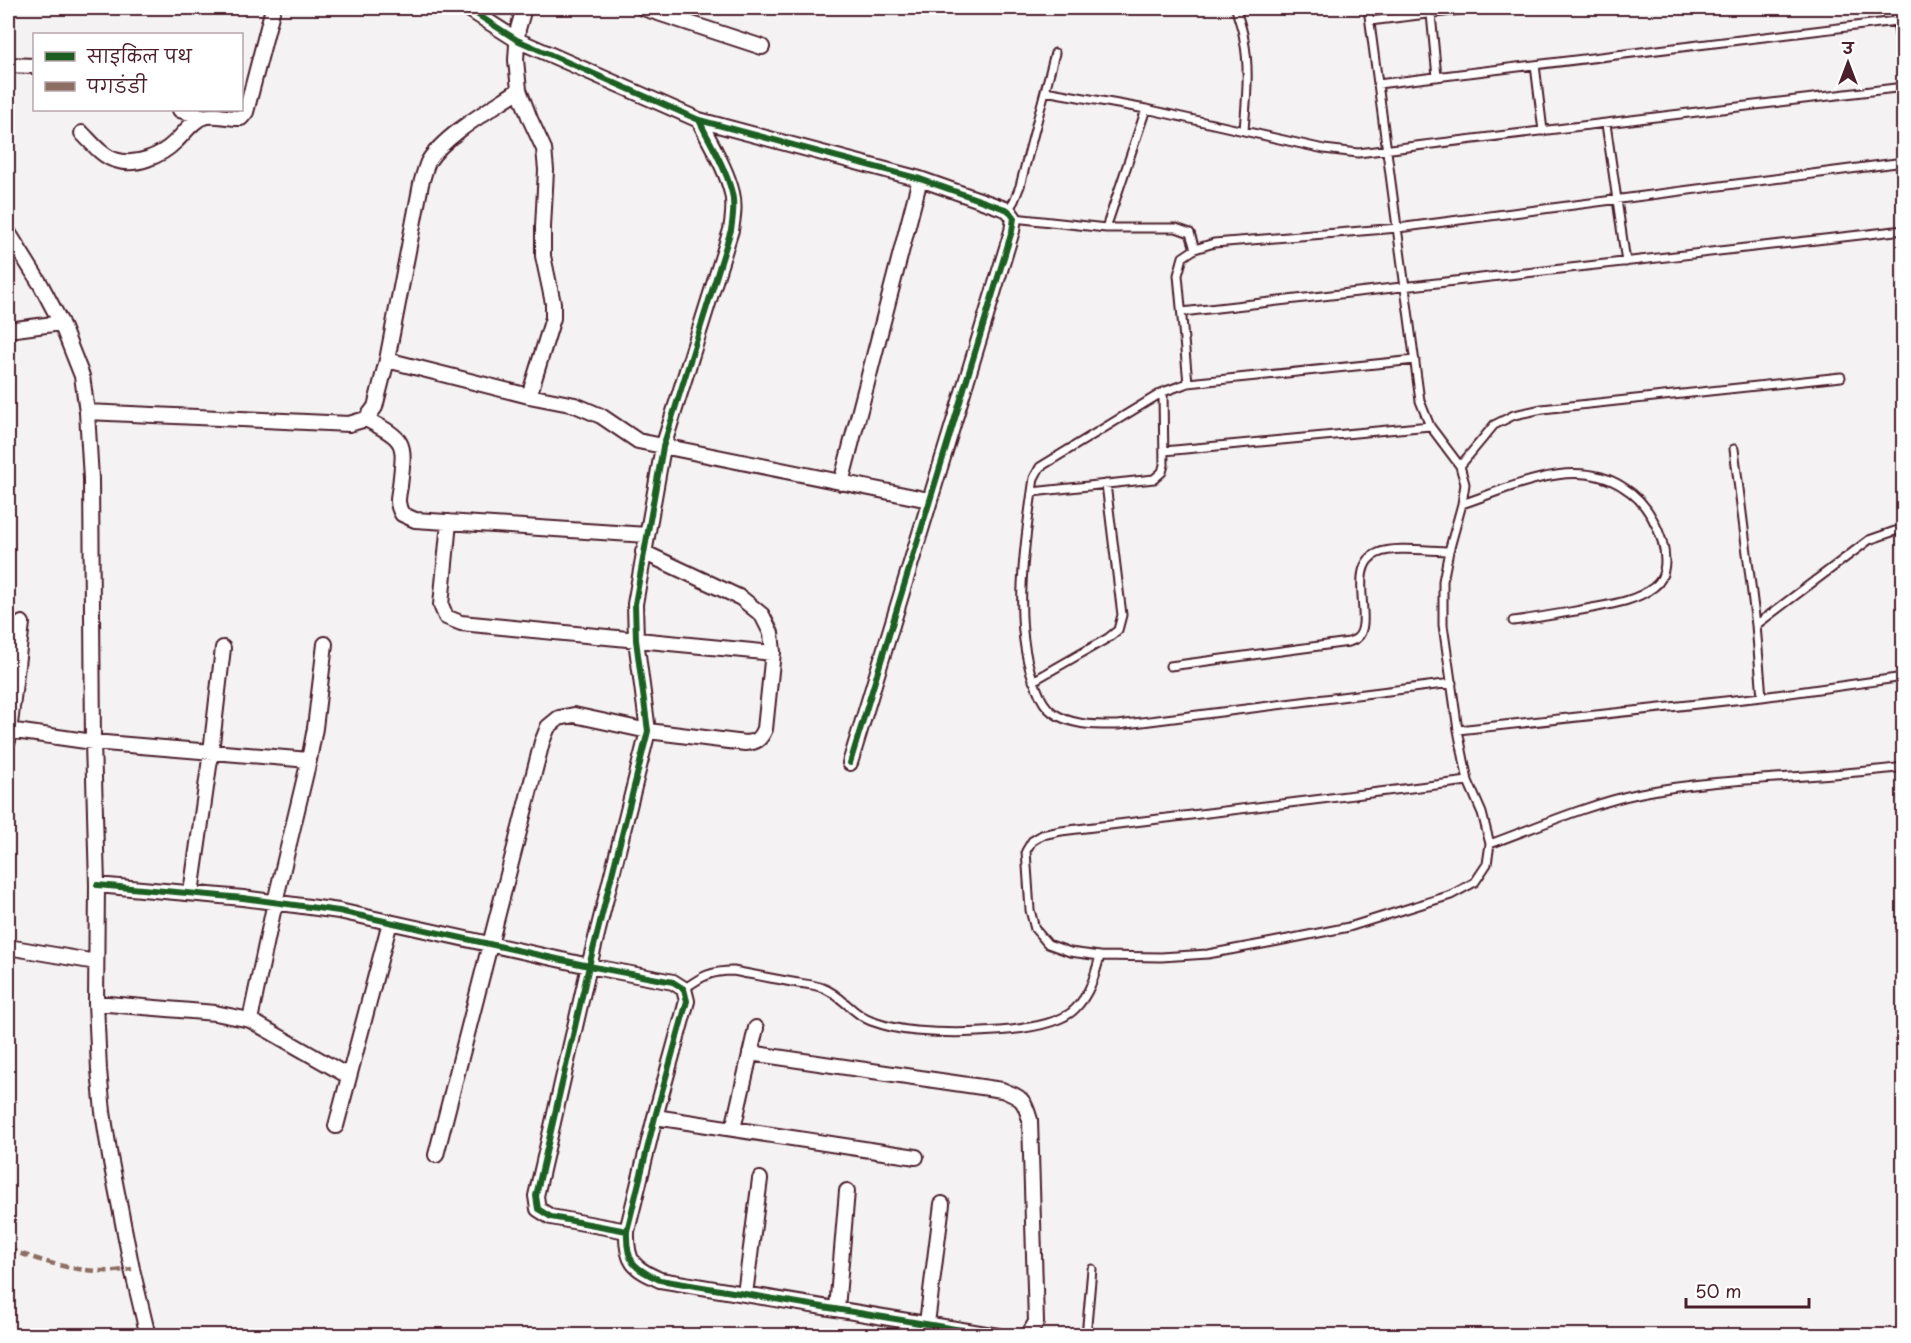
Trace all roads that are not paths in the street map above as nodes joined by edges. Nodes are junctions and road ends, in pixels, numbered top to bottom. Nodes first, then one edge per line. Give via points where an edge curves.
1 (273, 8) edge
2 (467, 8) edge
3 (524, 8) edge
4 (644, 8) edge
5 (1236, 8) edge
6 (1368, 8) edge
7 (1476, 8) edge
8 (1895, 8) edge
9 (1431, 14) junction
10 (1370, 21) junction
11 (1900, 21) edge
12 (517, 40) junction
13 (762, 47) dead end
14 (1055, 53) dead end
15 (8, 65) edge
16 (1535, 65) junction
17 (33, 66) edge
18 (1904, 68) edge
19 (1437, 77) junction
20 (1378, 84) junction
21 (1904, 87) edge
22 (519, 90) junction
23 (1045, 91) junction
24 (1146, 109) junction
25 (183, 111) edge
26 (204, 117) junction
27 (699, 120) junction
28 (1606, 124) junction
29 (1244, 131) junction
30 (1543, 131) junction
31 (82, 133) dead end
32 (1387, 151) junction
33 (1904, 162) edge
34 (920, 179) junction
35 (1616, 200) junction
36 (1011, 214) junction
37 (1106, 228) junction
38 (1398, 228) junction
39 (1904, 230) edge
40 (8, 232) edge
41 (1194, 249) junction
42 (1626, 262) junction
43 (1405, 288) junction
44 (1182, 312) junction
45 (61, 323) junction
46 (8, 330) edge
47 (387, 360) junction
48 (1415, 360) junction
49 (1841, 377) dead end
50 (1188, 383) junction
51 (1163, 392) junction
52 (529, 396) junction
53 (87, 412) junction
54 (366, 418) junction
55 (1430, 426) junction
56 (663, 447) junction
57 (1734, 449) dead end
58 (1164, 451) junction
59 (1460, 466) junction
60 (841, 483) junction
61 (1106, 484) junction
62 (1032, 492) junction
63 (929, 500) junction
64 (1462, 504) junction
65 (449, 522) junction
66 (1904, 530) edge
67 (647, 535) junction
68 (1449, 551) junction
69 (643, 552) junction
70 (1513, 621) dead end
71 (22, 623) dead end
72 (1756, 625) junction
73 (636, 640) junction
74 (325, 644) dead end
75 (223, 648) dead end
76 (773, 653) junction
77 (1170, 666) dead end
78 (1904, 677) edge
79 (1033, 681) junction
80 (1452, 683) junction
81 (1762, 697) junction
82 (1458, 730) junction
83 (648, 731) junction
84 (8, 734) edge
85 (93, 742) junction
86 (211, 752) junction
87 (309, 760) junction
88 (850, 763) dead end
89 (1904, 767) edge
90 (1894, 768) junction
91 (1904, 775) edge
92 (1468, 781) junction
93 (1490, 844) junction
94 (97, 885) junction
95 (191, 893) junction
96 (275, 902) junction
97 (390, 922) junction
98 (489, 944) junction
99 (8, 947) edge
100 (1100, 956) junction
101 (96, 962) junction
102 (589, 966) junction
103 (684, 989) junction
104 (96, 1003) junction
105 (250, 1020) junction
106 (756, 1028) dead end
107 (750, 1053) junction
108 (348, 1076) junction
109 (655, 1117) junction
110 (336, 1126) dead end
111 (734, 1129) junction
112 (436, 1155) dead end
113 (916, 1157) dead end
114 (760, 1179) dead end
115 (847, 1191) dead end
116 (942, 1204) dead end
117 (627, 1231) junction
118 (1092, 1269) dead end
119 (745, 1294) junction
120 (837, 1309) junction
121 (927, 1323) junction
122 (979, 1334) edge
123 (148, 1335) edge
124 (998, 1335) edge
125 (1028, 1335) edge
126 (1086, 1335) edge

1 - 26 street via 246,112 241,118
2 - 12 street
3 - 12 street
4 - 13 street
5 - 29 lane via 1247,61
6 - 10 lane
7 - 9 lane
8 - 11 lane
9 - 10 lane
9 - 19 lane
10 - 20 lane
11 - 16 lane
11 - 18 lane
12 - 22 street
12 - 27 street
14 - 23 lane
15 - 17 street
16 - 19 lane
16 - 30 lane
19 - 20 lane
20 - 32 lane
21 - 28 lane
22 - 47 street via 461,130 428,163
22 - 52 street via 544,149 543,256 553,303 553,318
23 - 24 lane
23 - 36 lane
24 - 29 lane
24 - 37 lane
25 - 26 street
26 - 31 street via 167,150 130,163 114,160
27 - 34 street
27 - 56 street via 732,192 734,210 723,258
28 - 30 lane
28 - 35 lane
29 - 32 lane via 1324,149
30 - 32 lane
32 - 38 lane
33 - 35 lane
34 - 36 street
34 - 60 street
35 - 38 lane
35 - 42 lane
36 - 37 lane
36 - 63 street via 1012,231
37 - 41 lane via 1176,228 1190,233
38 - 41 lane via 1214,243
38 - 43 lane
39 - 42 lane
40 - 45 street
41 - 44 lane via 1183,257 1178,275
42 - 43 lane
43 - 44 lane
43 - 48 lane
44 - 50 lane
45 - 46 street
45 - 53 street via 82,376
47 - 52 street
47 - 54 street via 375,407
48 - 50 lane
48 - 55 lane via 1420,401
49 - 59 lane via 1514,415 1494,425
50 - 51 lane
51 - 58 lane
51 - 62 lane via 1040,467
52 - 56 street via 575,405 601,416 638,441
53 - 54 street via 350,424
53 - 85 street via 92,479
54 - 65 street via 393,433 400,443 403,453 398,506 402,514 415,520
55 - 58 lane
55 - 59 lane
56 - 60 street
56 - 67 street
57 - 72 lane
58 - 61 lane via 1162,472 1154,479
59 - 64 lane via 1465,484
60 - 63 street
61 - 62 lane
61 - 79 lane via 1122,615 1118,630
62 - 79 lane via 1022,600
63 - 88 street
64 - 68 lane
64 - 70 lane via 1534,480 1590,473 1614,480 1636,494 1657,523 1665,551 1664,571 1657,585 1641,596
65 - 67 street
65 - 73 street via 441,605 446,616 461,622
66 - 72 lane via 1869,540
67 - 69 street
68 - 77 lane via 1391,550 1367,561 1362,575 1362,629 1358,638
68 - 80 lane via 1443,581 1443,615
69 - 73 street via 635,604
69 - 76 street via 741,598 762,615 771,633
71 - 84 street
72 - 81 lane
73 - 76 street
73 - 83 street
74 - 87 street
75 - 86 street
76 - 83 street via 765,729 756,742
78 - 81 lane
79 - 80 lane via 1051,711 1089,725 1118,725
80 - 82 lane
81 - 82 lane
82 - 92 lane
83 - 98 street via 574,715 558,718 548,727
83 - 102 street
84 - 85 street
85 - 86 street
85 - 94 street
86 - 87 street
86 - 95 street
87 - 96 street
89 - 90 lane
90 - 91 lane
90 - 93 lane via 1679,786 1604,803
92 - 93 lane
92 - 100 lane via 1042,835 1026,850 1035,929 1048,944
93 - 100 lane via 1487,864 1475,882 1451,895 1349,927 1208,954
94 - 95 street
94 - 101 street
95 - 96 street
96 - 97 street
96 - 105 street
97 - 98 street
97 - 108 street
98 - 102 street
98 - 112 street
99 - 101 street
100 - 103 lane via 1086,995 1074,1010 1059,1020 990,1032 915,1031 887,1026 868,1020 837,994 822,987 733,971 704,975
101 - 104 street
102 - 103 street via 673,982
102 - 117 street via 537,1203 538,1209 551,1217
103 - 109 street via 687,1001
104 - 105 street via 215,1013
104 - 123 street via 103,1112
105 - 108 street
106 - 107 street
107 - 111 street
107 - 125 street via 1002,1090 1026,1104 1030,1120 1036,1322
108 - 110 street
109 - 111 street
109 - 117 street
111 - 113 street
114 - 119 street
115 - 120 street
116 - 121 street
117 - 119 street via 626,1247 631,1262 641,1271 660,1280
118 - 126 lane
119 - 120 street
120 - 121 street
121 - 122 street
122 - 124 street

